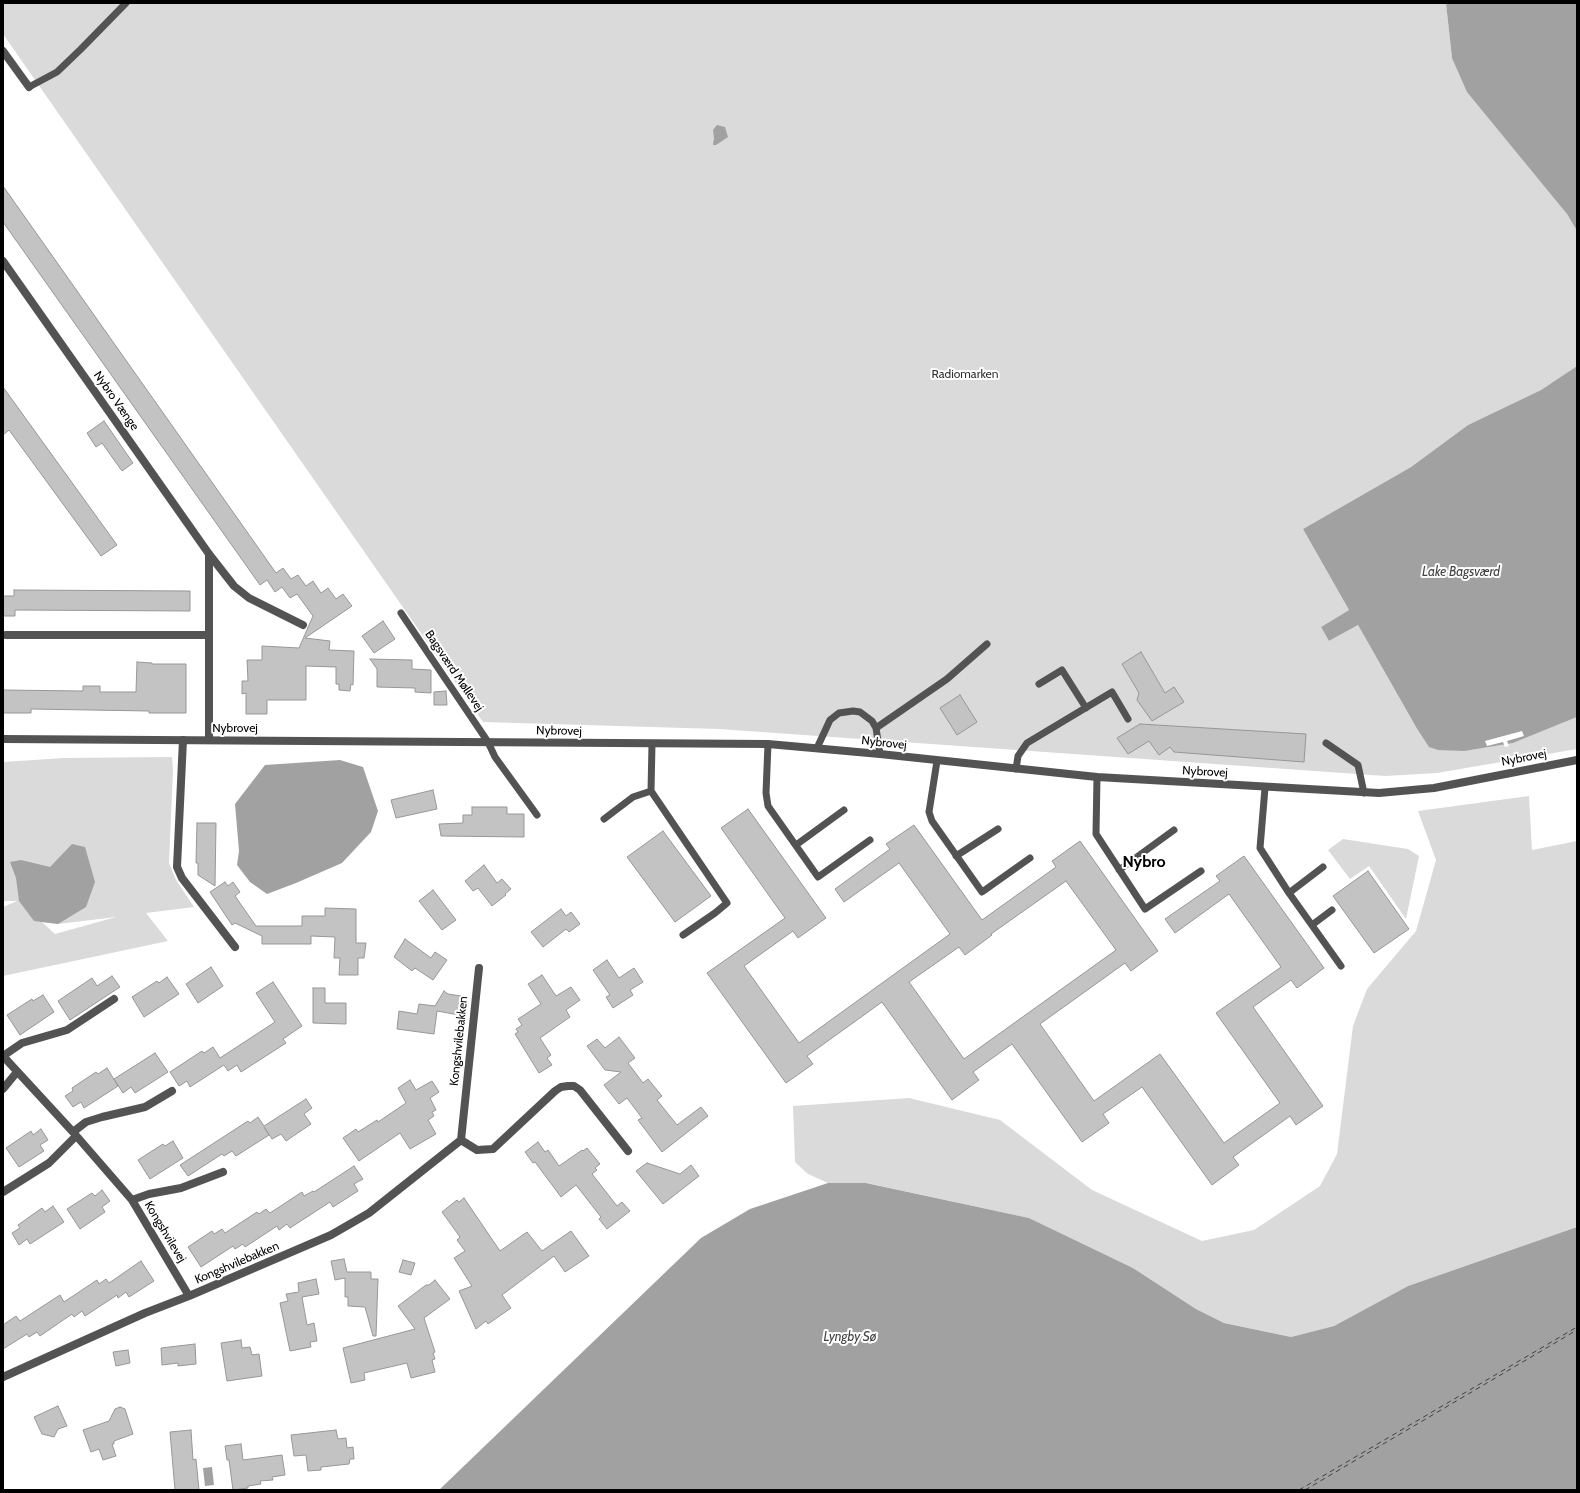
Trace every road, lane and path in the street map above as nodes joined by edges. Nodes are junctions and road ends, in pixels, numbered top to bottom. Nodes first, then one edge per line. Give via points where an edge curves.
1 (126, 3) edge
2 (3, 51) edge
3 (29, 87) joint
4 (3, 262) edge
5 (209, 554) junction
6 (400, 613) dead end
7 (303, 625) dead end
8 (6, 635) dead end
9 (208, 636) junction
10 (987, 644) dead end
11 (1039, 684) dead end
12 (1086, 708) junction
13 (1128, 719) dead end
14 (876, 728) junction
15 (3, 739) edge
16 (183, 740) junction
17 (208, 740) junction
18 (488, 742) junction
19 (1326, 743) dead end
20 (652, 744) junction
21 (768, 744) junction
22 (817, 748) junction
23 (880, 754) junction
24 (1577, 760) edge
25 (937, 761) junction
26 (1016, 769) junction
27 (1097, 777) junction
28 (1265, 788) junction
29 (651, 791) junction
30 (1364, 793) junction
31 (844, 810) dead end
32 (537, 815) dead end
33 (604, 818) dead end
34 (998, 829) dead end
35 (1174, 830) dead end
36 (870, 840) dead end
37 (796, 845) junction
38 (956, 856) junction
39 (1030, 858) dead end
40 (1323, 867) dead end
41 (1119, 870) junction
42 (1202, 870) dead end
43 (1289, 893) junction
44 (1332, 910) dead end
45 (1312, 925) junction
46 (683, 935) dead end
47 (235, 947) dead end
48 (1341, 966) dead end
49 (479, 968) dead end
50 (114, 999) dead end
51 (3, 1056) edge
52 (17, 1072) junction
53 (3, 1089) edge
54 (172, 1091) dead end
55 (75, 1134) junction
56 (461, 1140) junction
57 (628, 1151) dead end
58 (223, 1172) dead end
59 (3, 1192) edge
60 (132, 1200) junction
61 (190, 1296) junction
62 (3, 1377) edge

1 - 3 lane via 57,72
2 - 3 street
4 - 5 street, Nybro Vænge
5 - 7 street, Nybro Vænge via 234,586 244,594
5 - 9 street
6 - 18 lane, Bagsværd Møllevej
8 - 9 street
9 - 17 street
10 - 14 lane via 947,679
11 - 12 lane via 1062,670
12 - 13 lane via 1112,692
12 - 26 lane via 1027,743 1018,756
14 - 22 lane via 872,721 860,712 839,713 830,720
14 - 23 lane
15 - 16 street, Nybrovej
16 - 17 street, Nybrovej
16 - 47 street via 177,866 182,878
17 - 18 street, Nybrovej
18 - 20 street, Nybrovej
18 - 32 lane, Bagsværd Møllevej
19 - 30 lane via 1358,765
20 - 21 street, Nybrovej
20 - 29 lane
21 - 22 street, Nybrovej
21 - 37 lane via 768,806
22 - 23 street, Nybrovej
23 - 25 street, Nybrovej
24 - 30 street, Nybrovej via 1434,788
25 - 26 street, Nybrovej
25 - 38 lane via 930,812 932,821
26 - 27 street, Nybrovej
27 - 28 street, Nybrovej
27 - 41 lane via 1096,834
28 - 30 street, Nybrovej
28 - 43 lane via 1260,848
29 - 33 lane via 633,797
29 - 46 lane via 727,903
31 - 37 lane
34 - 38 lane
35 - 41 lane
36 - 37 lane via 818,877
38 - 39 lane via 982,892
40 - 43 lane
41 - 42 lane via 1146,909
43 - 45 lane
44 - 45 lane
45 - 48 lane
49 - 56 street, Kongshvilebakken
50 - 51 street, Kongshvilevej via 67,1030 22,1043
51 - 52 street, Kongshvilevej
52 - 53 street
52 - 55 street, Kongshvilevej
54 - 55 street via 145,1107 86,1122
55 - 59 street via 49,1163
55 - 60 street, Kongshvilevej
56 - 57 street via 477,1150 493,1149 555,1091 561,1087 574,1086 580,1090
56 - 61 street, Kongshvilebakken via 342,1230
58 - 60 street, Kongshvilevej via 181,1188
60 - 61 street, Kongshvilevej
61 - 62 street, Kongshvilebakken via 145,1313

